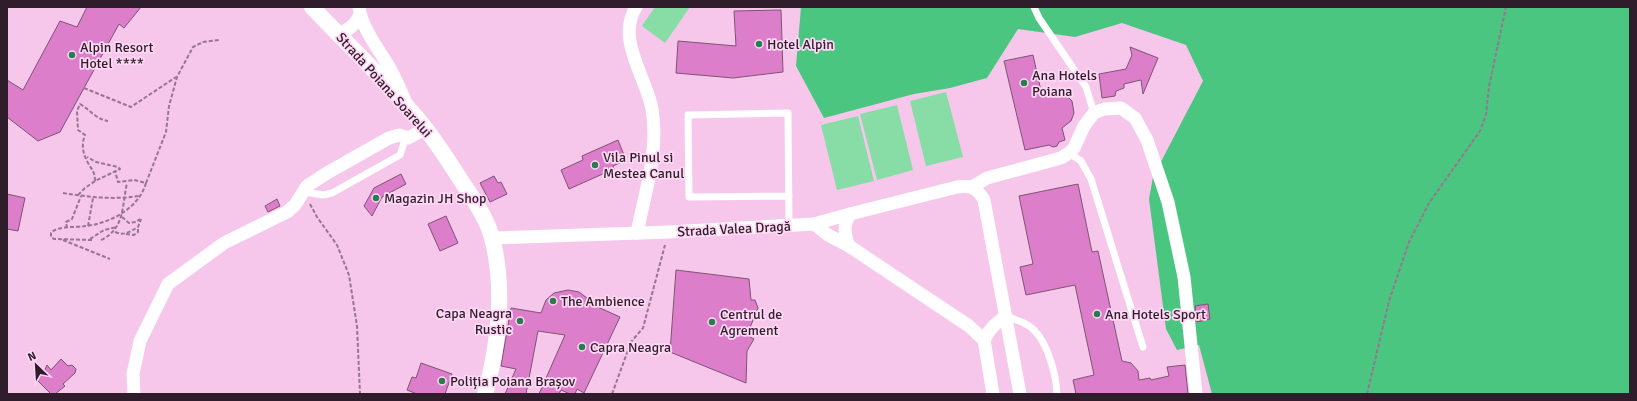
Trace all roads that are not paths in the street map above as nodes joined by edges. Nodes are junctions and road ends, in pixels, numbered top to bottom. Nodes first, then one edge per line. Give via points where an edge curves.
1 (312, 7) edge
2 (636, 7) edge
3 (1034, 7) edge
4 (359, 11) edge
5 (338, 34) junction
6 (410, 109) junction
7 (1094, 113) junction
8 (426, 129) junction
9 (407, 139) junction
10 (1069, 153) junction
11 (972, 187) junction
12 (308, 192) junction
13 (789, 196) junction
14 (850, 214) junction
15 (814, 224) junction
16 (789, 226) junction
17 (637, 233) junction
18 (492, 238) junction
19 (849, 246) junction
20 (1006, 316) junction
21 (984, 340) junction
22 (1143, 347) dead end
23 (134, 394) edge
24 (485, 394) edge
25 (993, 394) edge
26 (1020, 394) edge
27 (1057, 394) edge
28 (1196, 394) edge

1 - 5 street, Strada Poiana Soarelui
2 - 17 street via 630,21 630,45 651,108 654,147
3 - 7 lane via 1086,87
4 - 5 street via 352,27
4 - 6 street
5 - 6 street, Strada Poiana Soarelui
6 - 8 street, Strada Poiana Soarelui
7 - 10 street
7 - 28 street via 1104,109 1121,108 1135,118 1147,140 1168,202 1184,277
8 - 9 street
8 - 18 street, Strada Poiana Soarelui via 466,188 487,224
9 - 12 lane via 400,155 332,193
9 - 12 street via 399,134 389,138 307,186
10 - 11 street, Strada Valea Dragă via 1061,158 987,178
10 - 22 lane via 1081,161 1091,179
11 - 14 street, Strada Valea Dragă via 957,187
11 - 20 street via 984,200
12 - 23 street via 287,212 224,243 168,284 140,341 133,374
13 - 13 lane via 788,113 688,115 689,197
13 - 16 lane
14 - 15 street, Strada Valea Dragă
14 - 19 street via 844,224
15 - 16 street, Strada Valea Dragă
15 - 19 street
16 - 17 street, Strada Valea Dragă
17 - 18 street, Strada Valea Dragă
18 - 24 street, Strada Poiana Soarelui via 499,308 491,372
19 - 21 street via 969,326
20 - 21 street via 991,328
20 - 26 street
20 - 27 lane via 1034,330 1053,367
21 - 25 street

